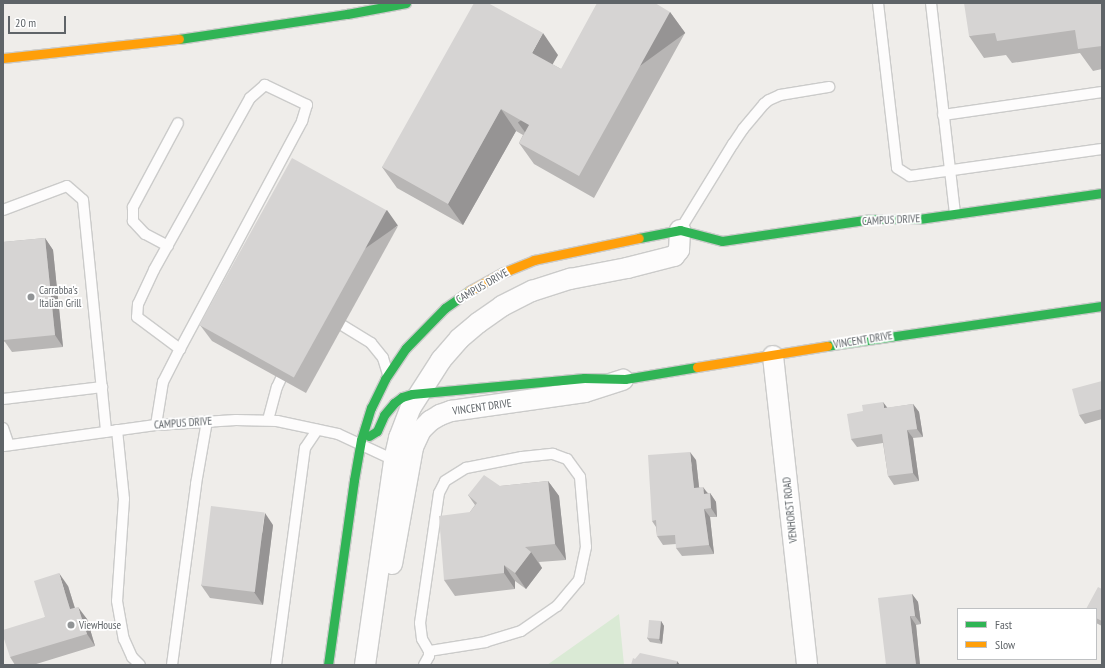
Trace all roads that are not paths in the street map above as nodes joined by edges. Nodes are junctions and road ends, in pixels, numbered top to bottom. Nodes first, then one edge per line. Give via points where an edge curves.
1 (406, 3) edge
2 (878, 3) edge
3 (931, 3) edge
4 (3, 58) edge
5 (829, 87) dead end
6 (1102, 92) edge
7 (944, 115) junction
8 (178, 123) dead end
9 (1102, 150) edge
10 (950, 171) junction
11 (1102, 193) edge
12 (3, 210) edge
13 (955, 214) junction
14 (680, 230) junction
15 (168, 246) junction
16 (1102, 306) edge
17 (323, 314) edge
18 (180, 349) junction
19 (773, 356) junction
20 (285, 364) edge
21 (388, 374) junction
22 (625, 379) junction
23 (102, 387) junction
24 (419, 393) junction
25 (3, 399) edge
26 (268, 420) junction
27 (207, 421) junction
28 (156, 425) junction
29 (3, 428) edge
30 (117, 430) junction
31 (317, 430) junction
32 (106, 432) junction
33 (361, 443) junction
34 (6, 446) edge
35 (394, 460) junction
36 (370, 620) junction
37 (429, 651) junction
38 (140, 665) edge
39 (172, 665) edge
40 (276, 665) edge
41 (328, 665) edge
42 (365, 665) edge
43 (424, 665) edge
44 (807, 665) edge

1 - 4 main road via 198,37
2 - 10 lane via 897,168 910,176
3 - 7 lane
5 - 14 lane via 780,95 764,104 743,129
6 - 7 lane
7 - 10 lane
8 - 15 lane via 133,207 132,221 145,234
9 - 10 lane
10 - 13 lane
11 - 13 main road, CAMPUS DRIVE
12 - 23 lane via 67,186 83,200
13 - 14 main road, CAMPUS DRIVE via 919,219 871,219 722,241
14 - 21 main road, CAMPUS DRIVE via 547,256 502,273 467,292 445,308 406,348
14 - 24 street via 679,250 670,258 558,282 502,306 459,339
15 - 18 lane via 138,304 138,317
15 - 18 lane via 250,98 265,86 307,105 302,121
16 - 19 main road, VINCENT DRIVE via 949,327
17 - 21 lane via 371,343 383,358
18 - 28 lane via 163,382
19 - 22 main road, VINCENT DRIVE
19 - 44 street, VENHORST ROAD
20 - 26 lane
21 - 33 main road, CAMPUS DRIVE via 371,408
22 - 24 main road, VINCENT DRIVE via 584,378
22 - 36 street, VINCENT DRIVE via 585,392 452,411 434,417 425,425 413,447 388,585
23 - 25 lane
23 - 32 lane
24 - 33 main road, VINCENT DRIVE via 398,399 384,415 377,431
24 - 35 street via 408,415
26 - 27 lane, CAMPUS DRIVE
26 - 31 lane, CAMPUS DRIVE
27 - 28 lane, CAMPUS DRIVE
27 - 39 lane via 194,491
28 - 30 lane, CAMPUS DRIVE
29 - 34 lane
30 - 32 lane, CAMPUS DRIVE
30 - 38 lane via 124,499 117,601 124,639 132,657
31 - 33 lane, CAMPUS DRIVE via 338,434
31 - 40 lane via 305,448
32 - 34 lane, CAMPUS DRIVE
33 - 35 lane, CAMPUS DRIVE
33 - 41 main road, CAMPUS DRIVE
35 - 36 street
36 - 42 street
37 - 37 lane via 486,642 521,631 557,606 579,580 586,547 580,477 567,459 553,454 522,457 466,468 445,481 439,493 420,623 422,639
37 - 43 lane

